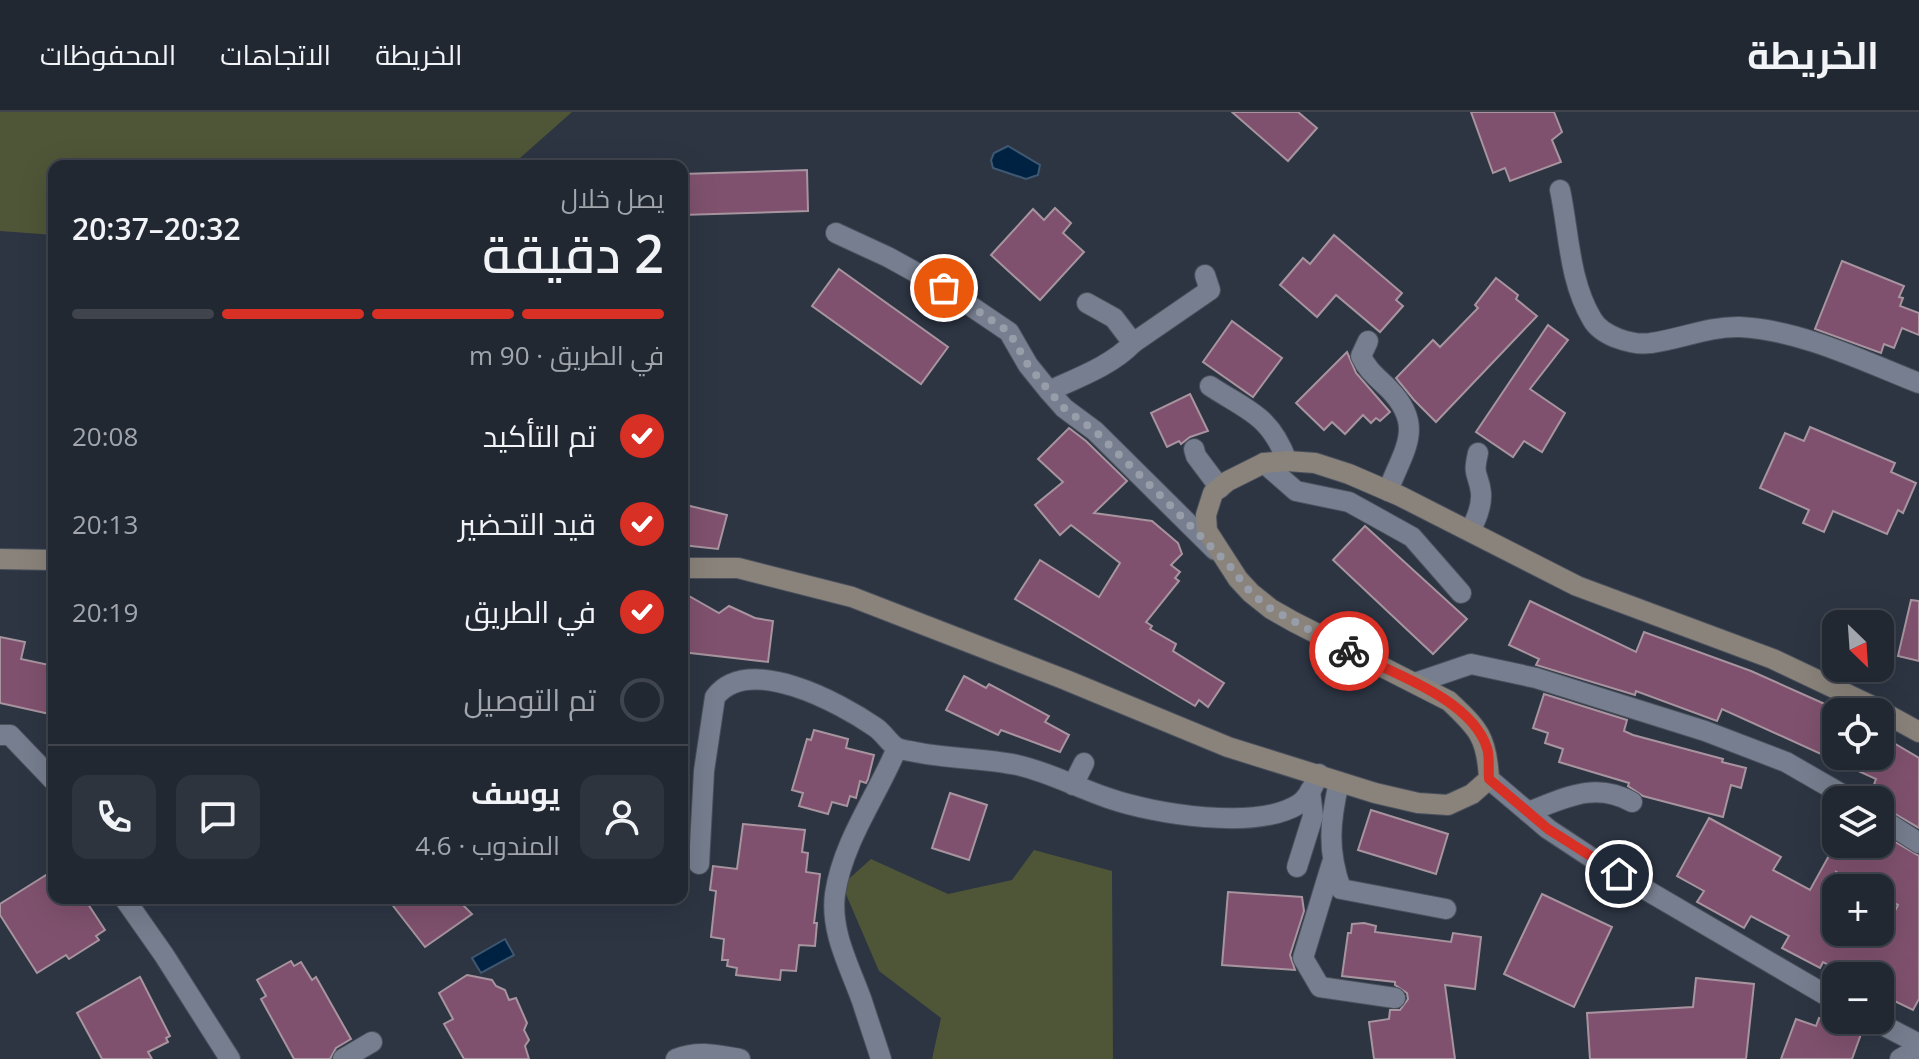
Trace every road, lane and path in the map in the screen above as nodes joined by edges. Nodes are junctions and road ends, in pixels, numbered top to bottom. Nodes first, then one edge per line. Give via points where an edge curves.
1 (1560, 190) dead end
2 (836, 233) dead end
3 (1205, 275) dead end
4 (1087, 303) dead end
5 (1368, 341) dead end
6 (1133, 343) junction
7 (1919, 383) edge
8 (1210, 386) dead end
9 (1049, 391) junction
10 (1194, 449) dead end
11 (1478, 453) dead end
12 (1287, 461) junction
13 (1264, 463) junction
14 (1220, 488) junction
15 (1388, 491) junction
16 (1470, 531) junction
17 (0, 559) edge
18 (48, 560) edge
19 (1229, 565) junction
20 (688, 568) edge
21 (1461, 593) dead end
22 (1415, 683) junction
23 (1919, 732) edge
24 (0, 735) edge
25 (897, 748) junction
26 (1084, 763) dead end
27 (48, 775) edge
28 (1489, 779) junction
29 (1315, 782) junction
30 (1339, 782) junction
31 (1073, 785) junction
32 (1826, 786) edge
33 (1632, 802) dead end
34 (1528, 812) junction
35 (1894, 827) edge
36 (1919, 843) edge
37 (1332, 863) junction
38 (699, 864) dead end
39 (1297, 867) dead end
40 (128, 904) edge
41 (1446, 909) dead end
42 (1822, 993) edge
43 (1395, 998) dead end
44 (1894, 1032) edge
45 (372, 1042) dead end
46 (1919, 1046) edge
47 (230, 1059) edge
48 (343, 1059) edge
49 (676, 1059) edge
50 (740, 1059) edge
51 (881, 1059) edge
52 (1900, 1059) edge

1 - 7 street via 1570,258 1593,322 1603,330 1636,344 1718,327 1774,330
2 - 9 street via 990,317 1009,332
3 - 6 street via 1210,290
4 - 6 street via 1114,318
5 - 15 street via 1361,356 1365,367 1399,398 1409,417 1410,439
6 - 9 street via 1124,353
8 - 12 street via 1254,411 1279,439
9 - 19 street
10 - 14 street
11 - 16 street via 1474,471 1481,492
12 - 13 street
12 - 15 street via 1315,463
13 - 14 street
13 - 21 street via 1296,491 1349,502 1412,537
14 - 19 street via 1206,515 1207,531
15 - 16 street
16 - 23 street via 1577,586 1773,659
17 - 18 street
19 - 22 street via 1271,609
20 - 29 street via 738,568 852,597
22 - 28 street via 1469,719 1488,750
22 - 32 street via 1471,664 1536,678 1705,731 1773,757
24 - 27 street via 10,735
25 - 31 street via 1016,765
25 - 38 street via 879,729 843,707 793,686 750,679 733,682 715,697 711,714
25 - 51 street via 856,831 835,896 837,935
26 - 31 street
28 - 30 street via 1448,805 1418,803
28 - 34 street
29 - 30 street
29 - 31 street via 1301,803 1279,812 1214,817 1146,810
29 - 39 street via 1313,816
30 - 37 street via 1331,817
33 - 34 street via 1593,790
34 - 42 street via 1595,860
35 - 36 street
37 - 41 street via 1341,889
37 - 43 street via 1303,958 1320,987
40 - 47 street
44 - 46 street
45 - 48 street
46 - 52 street
49 - 50 street via 711,1053

